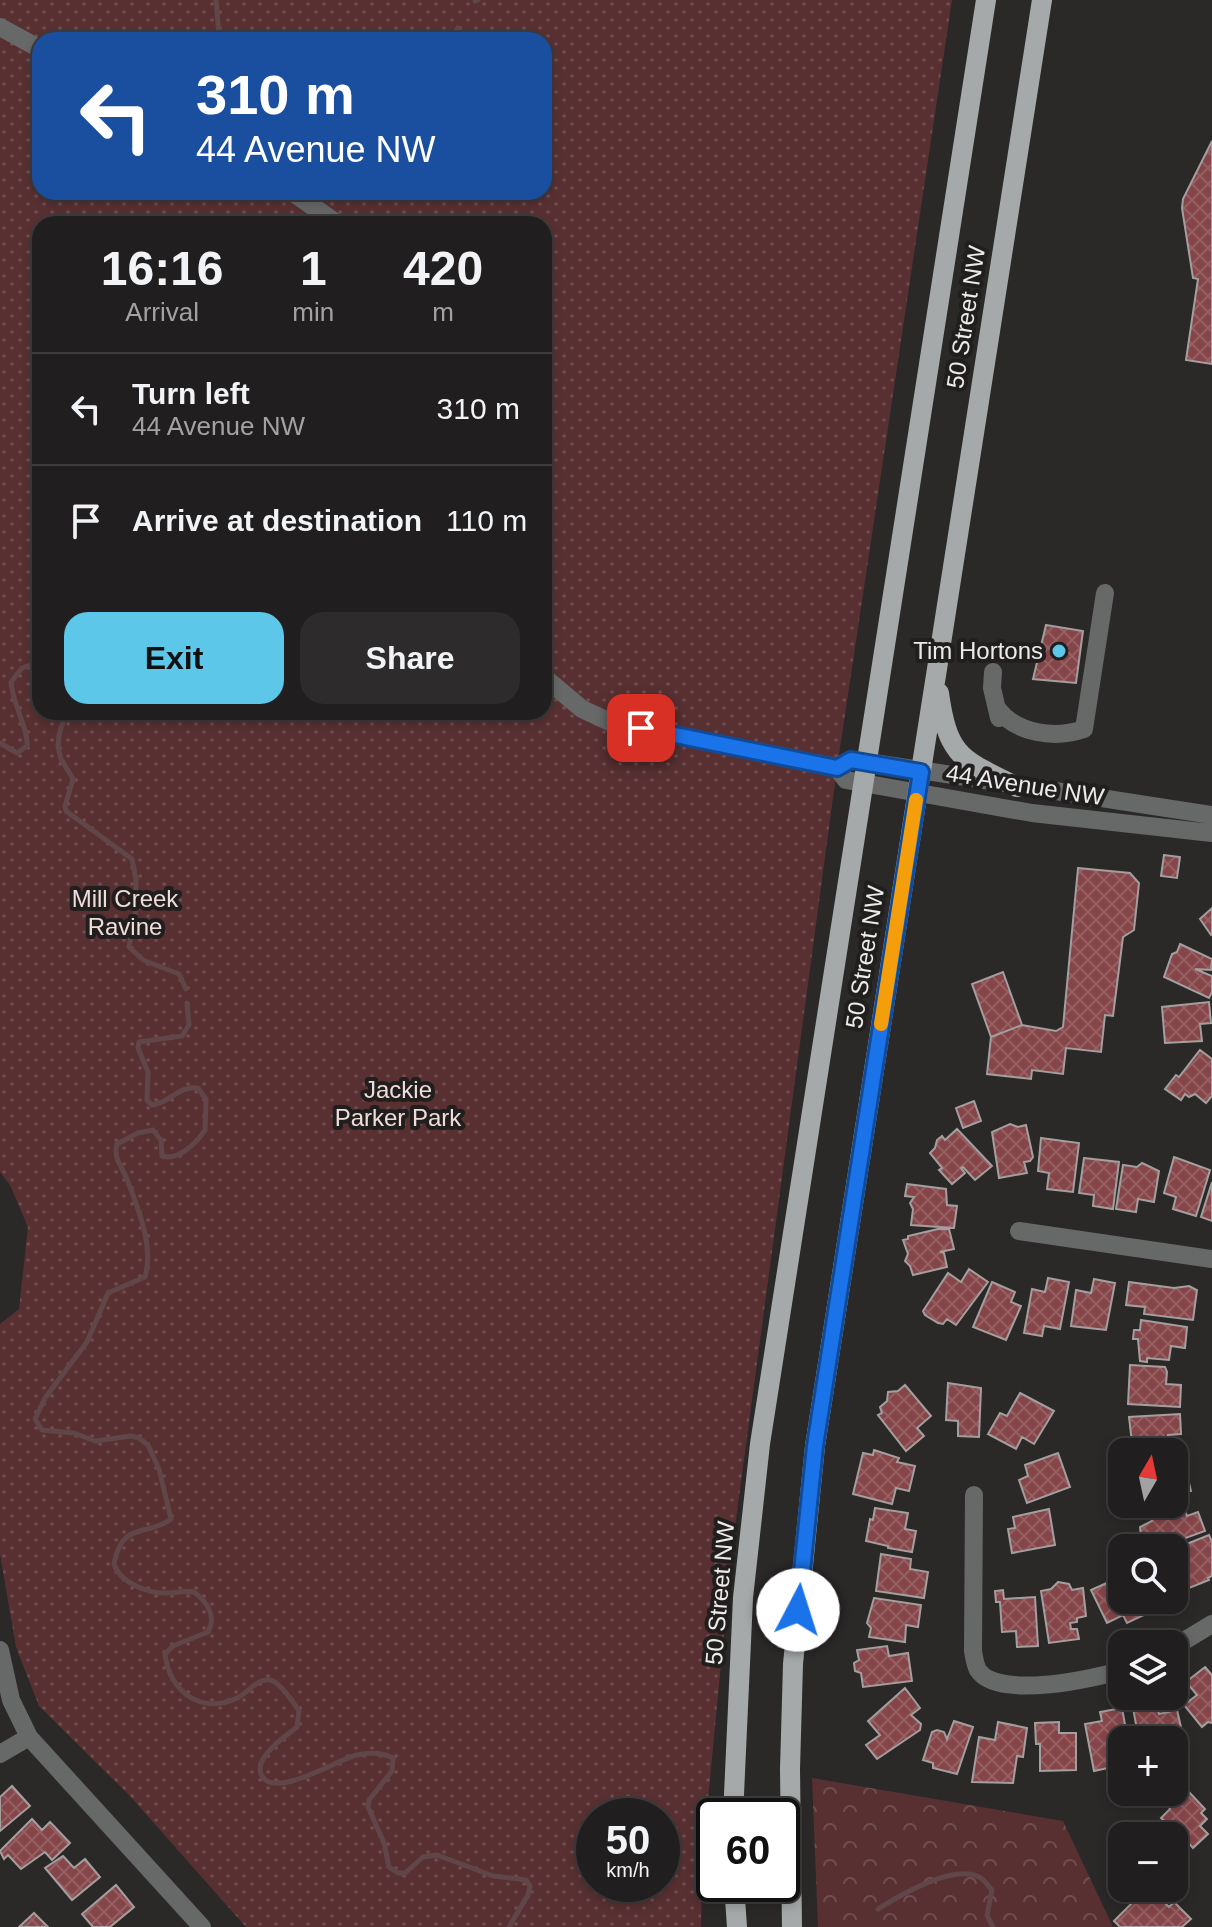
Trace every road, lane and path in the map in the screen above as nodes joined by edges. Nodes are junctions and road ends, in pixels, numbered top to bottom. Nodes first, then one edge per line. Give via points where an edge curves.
1 (986, 0) edge
2 (1042, 0) edge
3 (0, 27) edge
4 (32, 45) edge
5 (304, 200) edge
6 (326, 216) edge
7 (1105, 593) dead end
8 (993, 672) dead end
9 (936, 673) junction
10 (552, 684) edge
11 (866, 772) junction
12 (921, 772) junction
13 (1017, 787) junction
14 (918, 793) junction
15 (1212, 815) edge
16 (1212, 833) edge
17 (1019, 1231) dead end
18 (1212, 1259) edge
19 (974, 1495) dead end
20 (1212, 1624) edge
21 (1188, 1639) edge
22 (0, 1650) edge
23 (1108, 1674) edge
24 (29, 1737) junction
25 (0, 1754) edge
26 (734, 1798) edge
27 (735, 1902) edge
28 (196, 1921) edge
29 (176, 1927) edge
30 (737, 1927) edge
31 (792, 1927) edge

1 - 11 main road, 50 Street NW
2 - 9 main road, 50 Street NW
3 - 4 street
5 - 6 street
7 - 8 street via 1084,729 1062,735 1018,728 997,708
9 - 12 main road, 50 Street NW
9 - 13 main road via 952,746 972,764
10 - 11 street, 44 Avenue NW via 582,709 610,722 837,768 851,760
11 - 12 street, 44 Avenue NW
11 - 14 street, 44 Avenue NW
11 - 26 main road, 50 Street NW via 760,1444 743,1598
12 - 13 street, 44 Avenue NW
12 - 14 main road, 50 Street NW
13 - 15 street, 44 Avenue NW
14 - 16 street, 44 Avenue NW via 1032,813
14 - 31 main road, 50 Street NW via 802,1555 790,1769
17 - 18 street
19 - 23 street via 973,1651 978,1670 991,1680 1027,1685
20 - 21 street
22 - 24 street via 11,1700
24 - 25 street
24 - 28 street
27 - 30 main road
28 - 29 street

